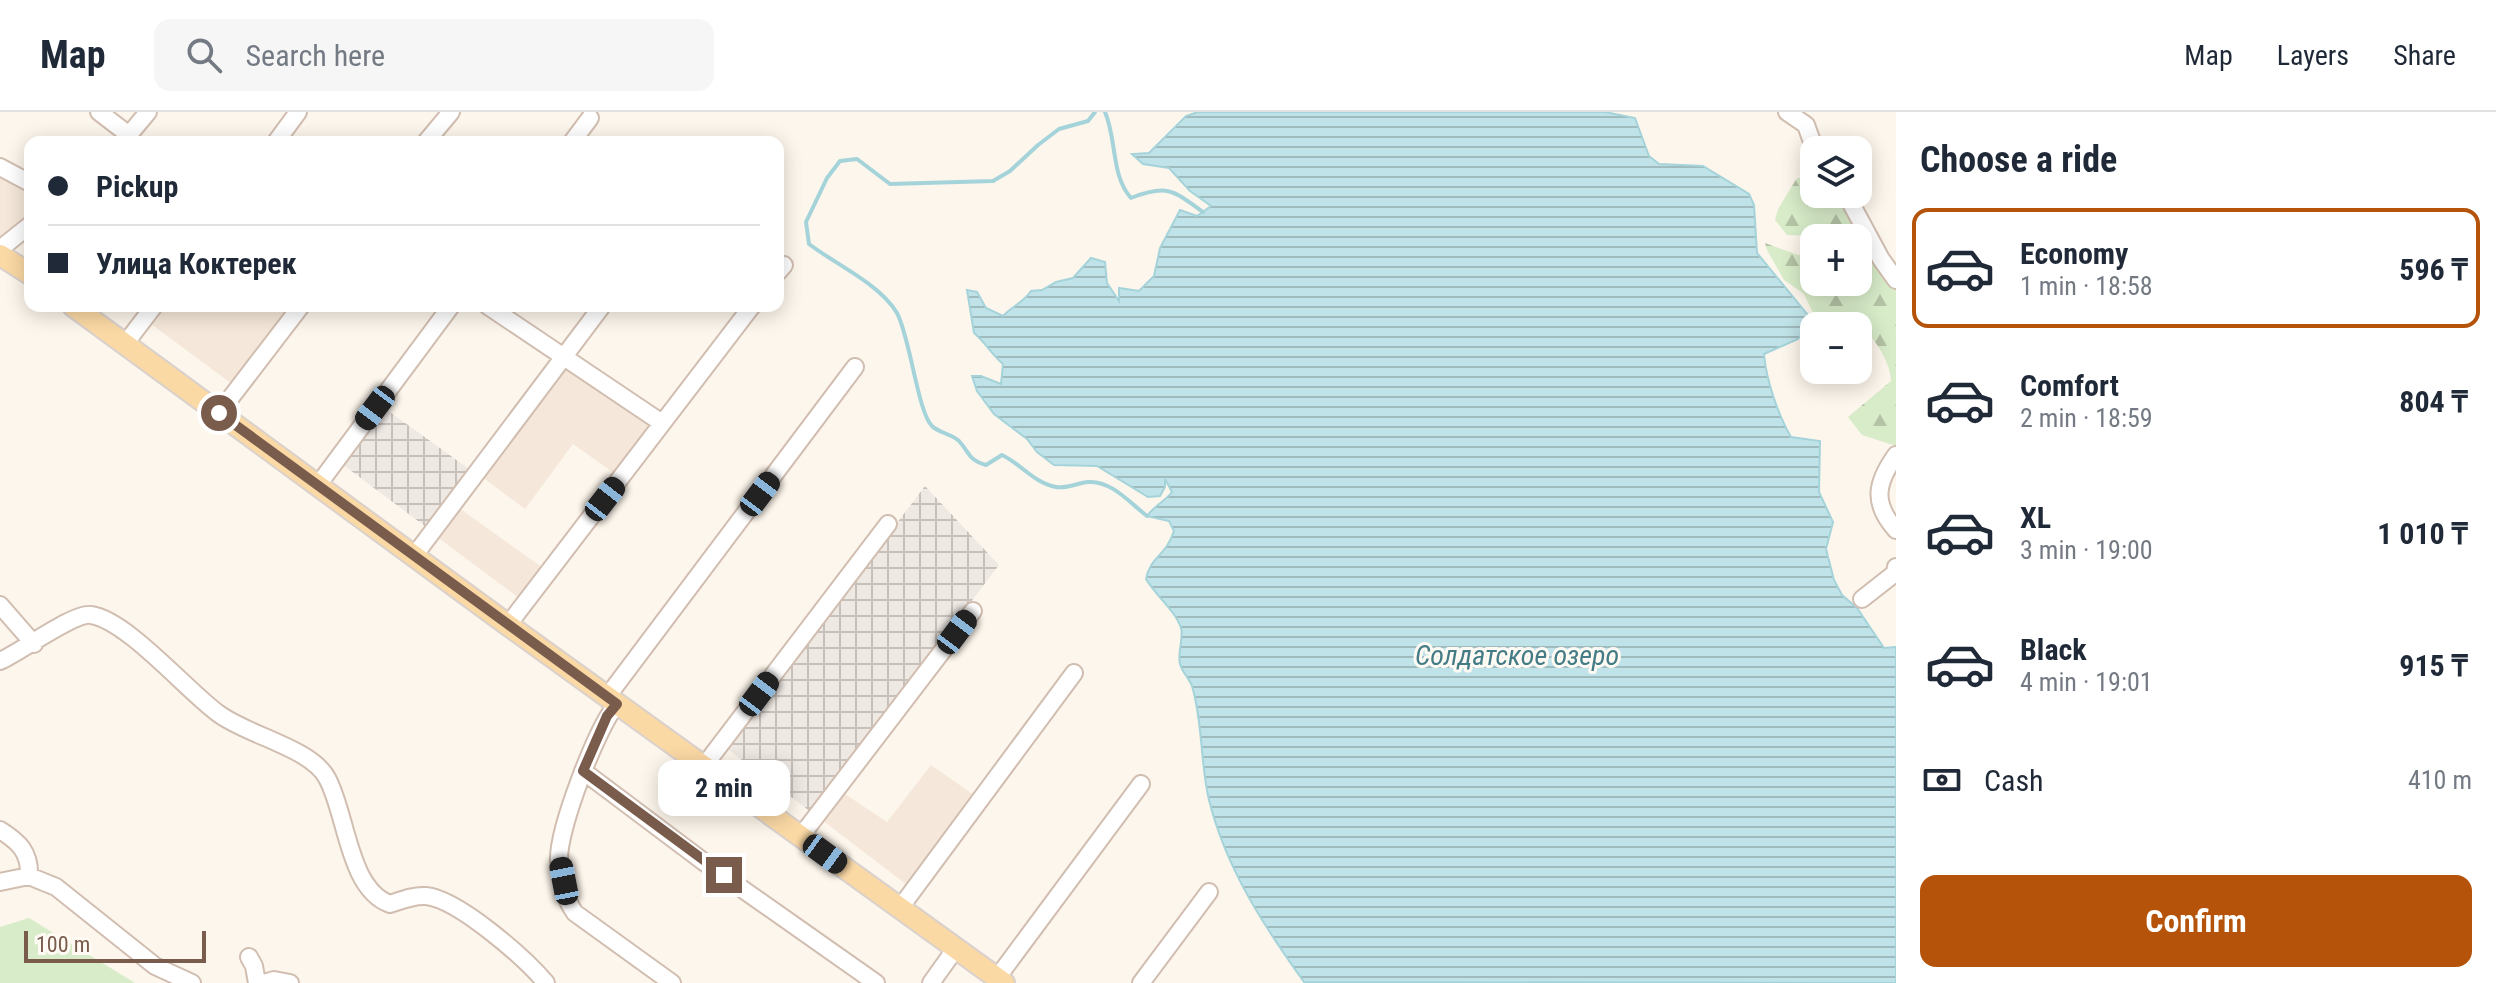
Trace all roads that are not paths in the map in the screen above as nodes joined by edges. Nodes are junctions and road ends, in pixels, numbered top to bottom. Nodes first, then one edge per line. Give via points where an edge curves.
1 (99, 112) edge
2 (148, 112) edge
3 (298, 112) edge
4 (451, 112) edge
5 (1787, 112) edge
6 (590, 118) dead end
7 (123, 136) edge
8 (128, 136) edge
9 (280, 136) edge
10 (431, 136) edge
11 (576, 136) edge
12 (1810, 136) edge
13 (0, 167) edge
14 (24, 180) edge
15 (1854, 208) edge
16 (24, 230) edge
17 (0, 252) edge
18 (24, 270) edge
19 (1896, 280) edge
20 (81, 312) edge
21 (149, 312) edge
22 (296, 312) edge
23 (447, 312) edge
24 (497, 312) edge
25 (598, 312) edge
26 (747, 312) edge
27 (125, 344) junction
28 (564, 357) junction
29 (855, 367) dead end
30 (219, 413) junction
31 (662, 423) junction
32 (1896, 455) edge
33 (318, 485) junction
34 (888, 524) dead end
35 (1895, 533) edge
36 (414, 556) junction
37 (1896, 567) edge
38 (1862, 599) dead end
39 (0, 605) edge
40 (973, 611) dead end
41 (508, 625) junction
42 (34, 644) junction
43 (0, 661) edge
44 (1074, 673) dead end
45 (612, 700) junction
46 (704, 766) junction
47 (583, 771) junction
48 (1141, 784) dead end
49 (0, 830) edge
50 (801, 836) junction
51 (29, 876) junction
52 (0, 882) edge
53 (1209, 892) dead end
54 (900, 908) junction
55 (956, 948) junction
56 (249, 957) dead end
57 (1001, 980) edge
58 (192, 983) edge
59 (257, 983) edge
60 (264, 983) edge
61 (290, 983) edge
62 (546, 983) edge
63 (672, 983) edge
64 (876, 983) edge
65 (931, 983) edge
66 (1141, 983) edge

1 - 7 street
2 - 8 street
3 - 9 street
4 - 10 street
5 - 12 street via 1806,125
6 - 11 street
13 - 14 street
15 - 19 street
16 - 17 street
17 - 18 main road
20 - 27 main road
21 - 27 street
22 - 30 street
23 - 33 street
24 - 28 street
25 - 28 street
26 - 31 street
27 - 30 main road
28 - 31 street
28 - 36 street
29 - 45 street
30 - 33 main road
31 - 41 street
32 - 35 street via 1880,478 1880,507
33 - 36 main road
34 - 46 street
36 - 41 main road
37 - 38 street
39 - 42 street
40 - 50 street
41 - 45 main road
42 - 43 street
42 - 62 street via 83,614 104,618 166,664 219,714 320,767 335,794 357,868 376,897 390,904 430,896 455,908 520,956
44 - 54 street
45 - 46 main road
45 - 47 street
46 - 50 main road
47 - 63 street via 559,858 568,904
47 - 64 street
48 - 57 street
49 - 51 street via 24,849
50 - 54 main road
51 - 52 street
51 - 58 street via 66,894 155,966
53 - 66 street
54 - 55 main road
55 - 57 main road
55 - 65 street
56 - 59 street
60 - 61 street

